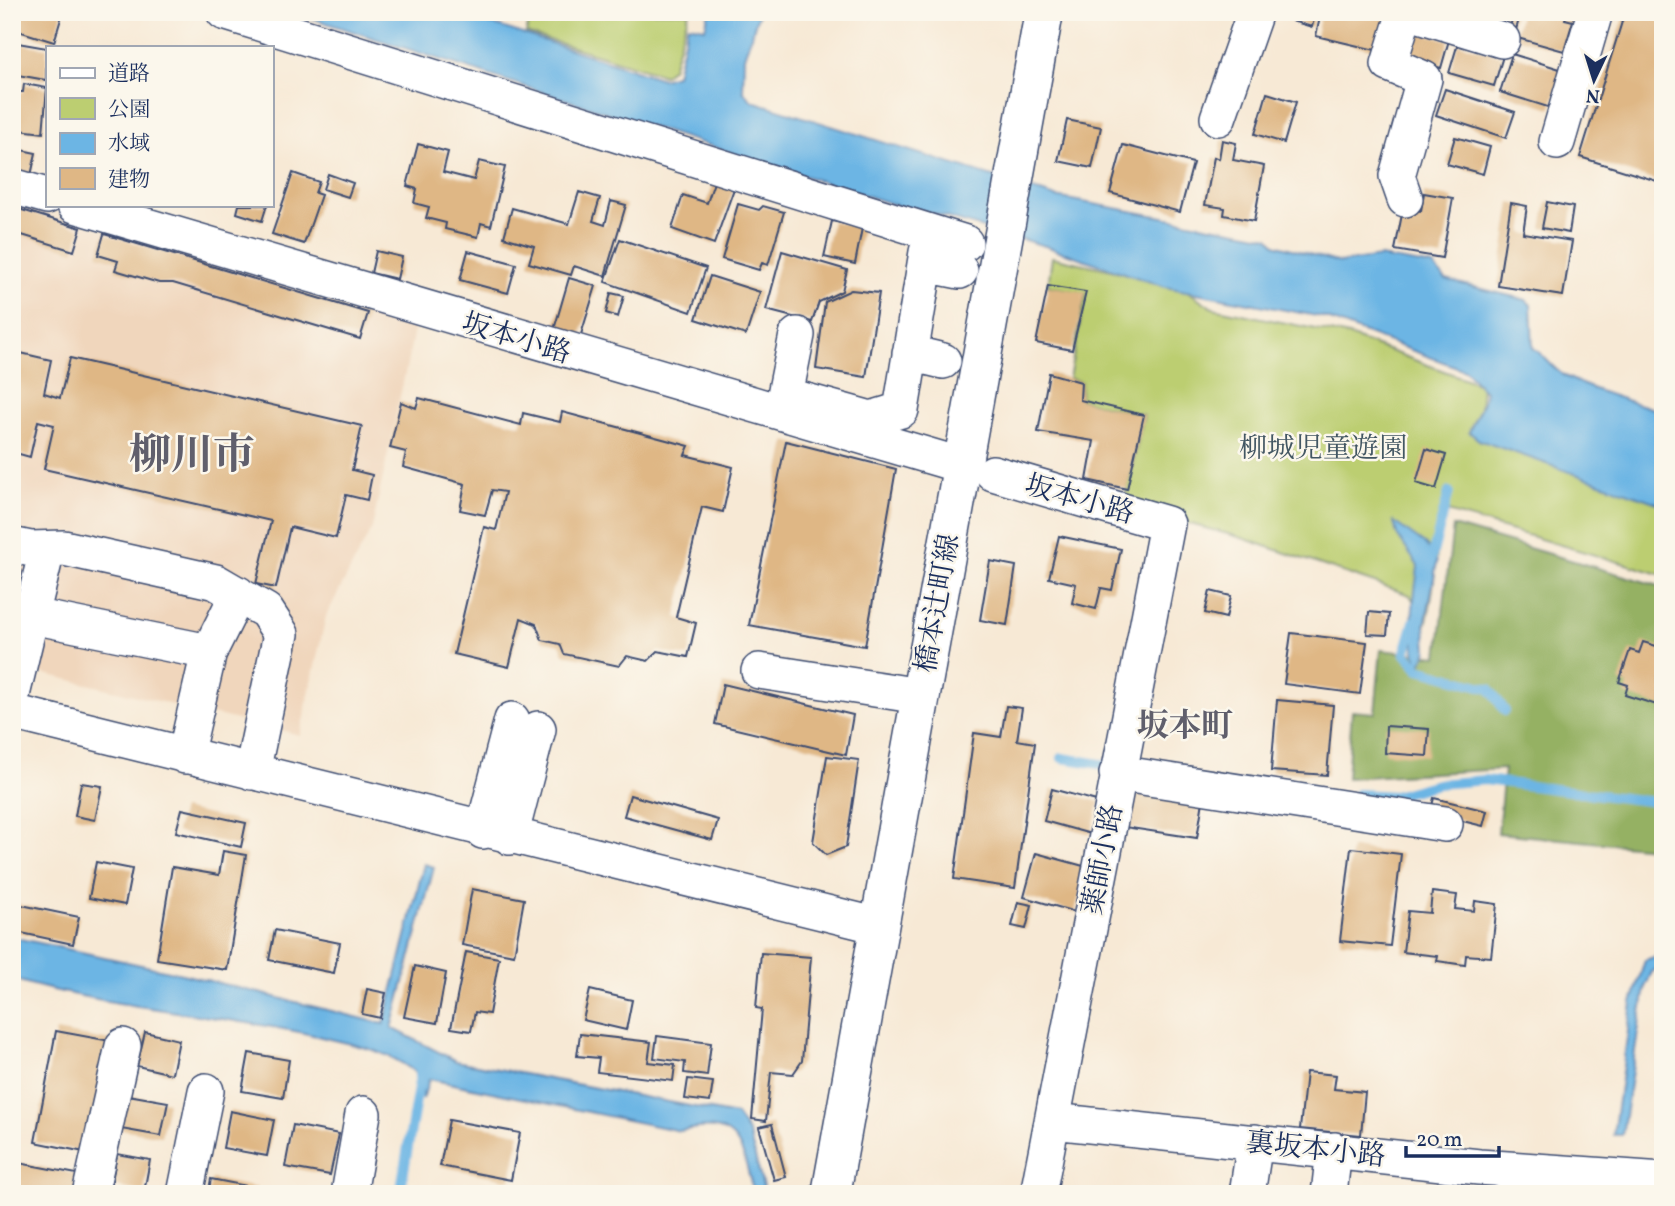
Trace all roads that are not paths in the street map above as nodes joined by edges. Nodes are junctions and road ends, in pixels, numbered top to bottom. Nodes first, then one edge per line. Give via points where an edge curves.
1 (224, 12) edge
2 (1044, 12) edge
3 (1255, 12) edge
4 (1408, 12) edge
5 (1595, 12) edge
6 (1502, 40) dead end
7 (1218, 118) dead end
8 (1557, 142) dead end
9 (12, 186) edge
10 (46, 196) edge
11 (1405, 200) dead end
12 (79, 206) edge
13 (797, 335) dead end
14 (782, 405) junction
15 (868, 429) junction
16 (976, 469) junction
17 (1167, 524) joint
18 (12, 545) edge
19 (47, 550) junction
20 (238, 594) junction
21 (22, 618) edge
22 (209, 652) junction
23 (759, 671) dead end
24 (12, 695) edge
25 (920, 696) junction
26 (12, 712) edge
27 (525, 724) dead end
28 (185, 755) junction
29 (1118, 768) junction
30 (252, 772) junction
31 (1429, 822) dead end
32 (497, 834) junction
33 (879, 926) junction
34 (123, 1046) dead end
35 (206, 1091) dead end
36 (363, 1114) dead end
37 (1053, 1121) junction
38 (1255, 1142) junction
39 (1334, 1150) junction
40 (1663, 1180) edge
41 (90, 1194) edge
42 (185, 1194) edge
43 (349, 1194) edge
44 (831, 1194) edge
45 (1038, 1194) edge
46 (1247, 1194) edge
47 (1329, 1194) edge

1 - 15 street via 963,257 926,258 927,357 901,410
2 - 16 main road, 橋本辻町線 via 1003,236
3 - 7 street
4 - 6 street
4 - 11 street via 1389,64 1424,79 1397,176
5 - 8 street
9 - 10 street
12 - 14 street, 坂本小路
13 - 14 street
14 - 15 street, 坂本小路
15 - 16 street, 坂本小路
16 - 17 street, 坂本小路
16 - 25 main road, 橋本辻町線
17 - 29 street, 薬師小路
18 - 19 street
19 - 20 street via 64,548 216,582
19 - 21 street
20 - 22 street
20 - 30 street via 266,611 281,634
21 - 22 street
21 - 24 street
22 - 28 street
23 - 25 street
25 - 33 main road, 橋本辻町線
26 - 28 street
27 - 32 street
28 - 30 street
29 - 31 street
29 - 37 street, 薬師小路
30 - 32 street
32 - 33 street
33 - 44 main road, 橋本辻町線
34 - 41 street
35 - 42 street
36 - 43 street
37 - 38 street, 裏坂本小路
37 - 45 street, 薬師小路
38 - 39 street, 裏坂本小路
38 - 46 street
39 - 40 street, 裏坂本小路 via 1479,1167
39 - 47 street

